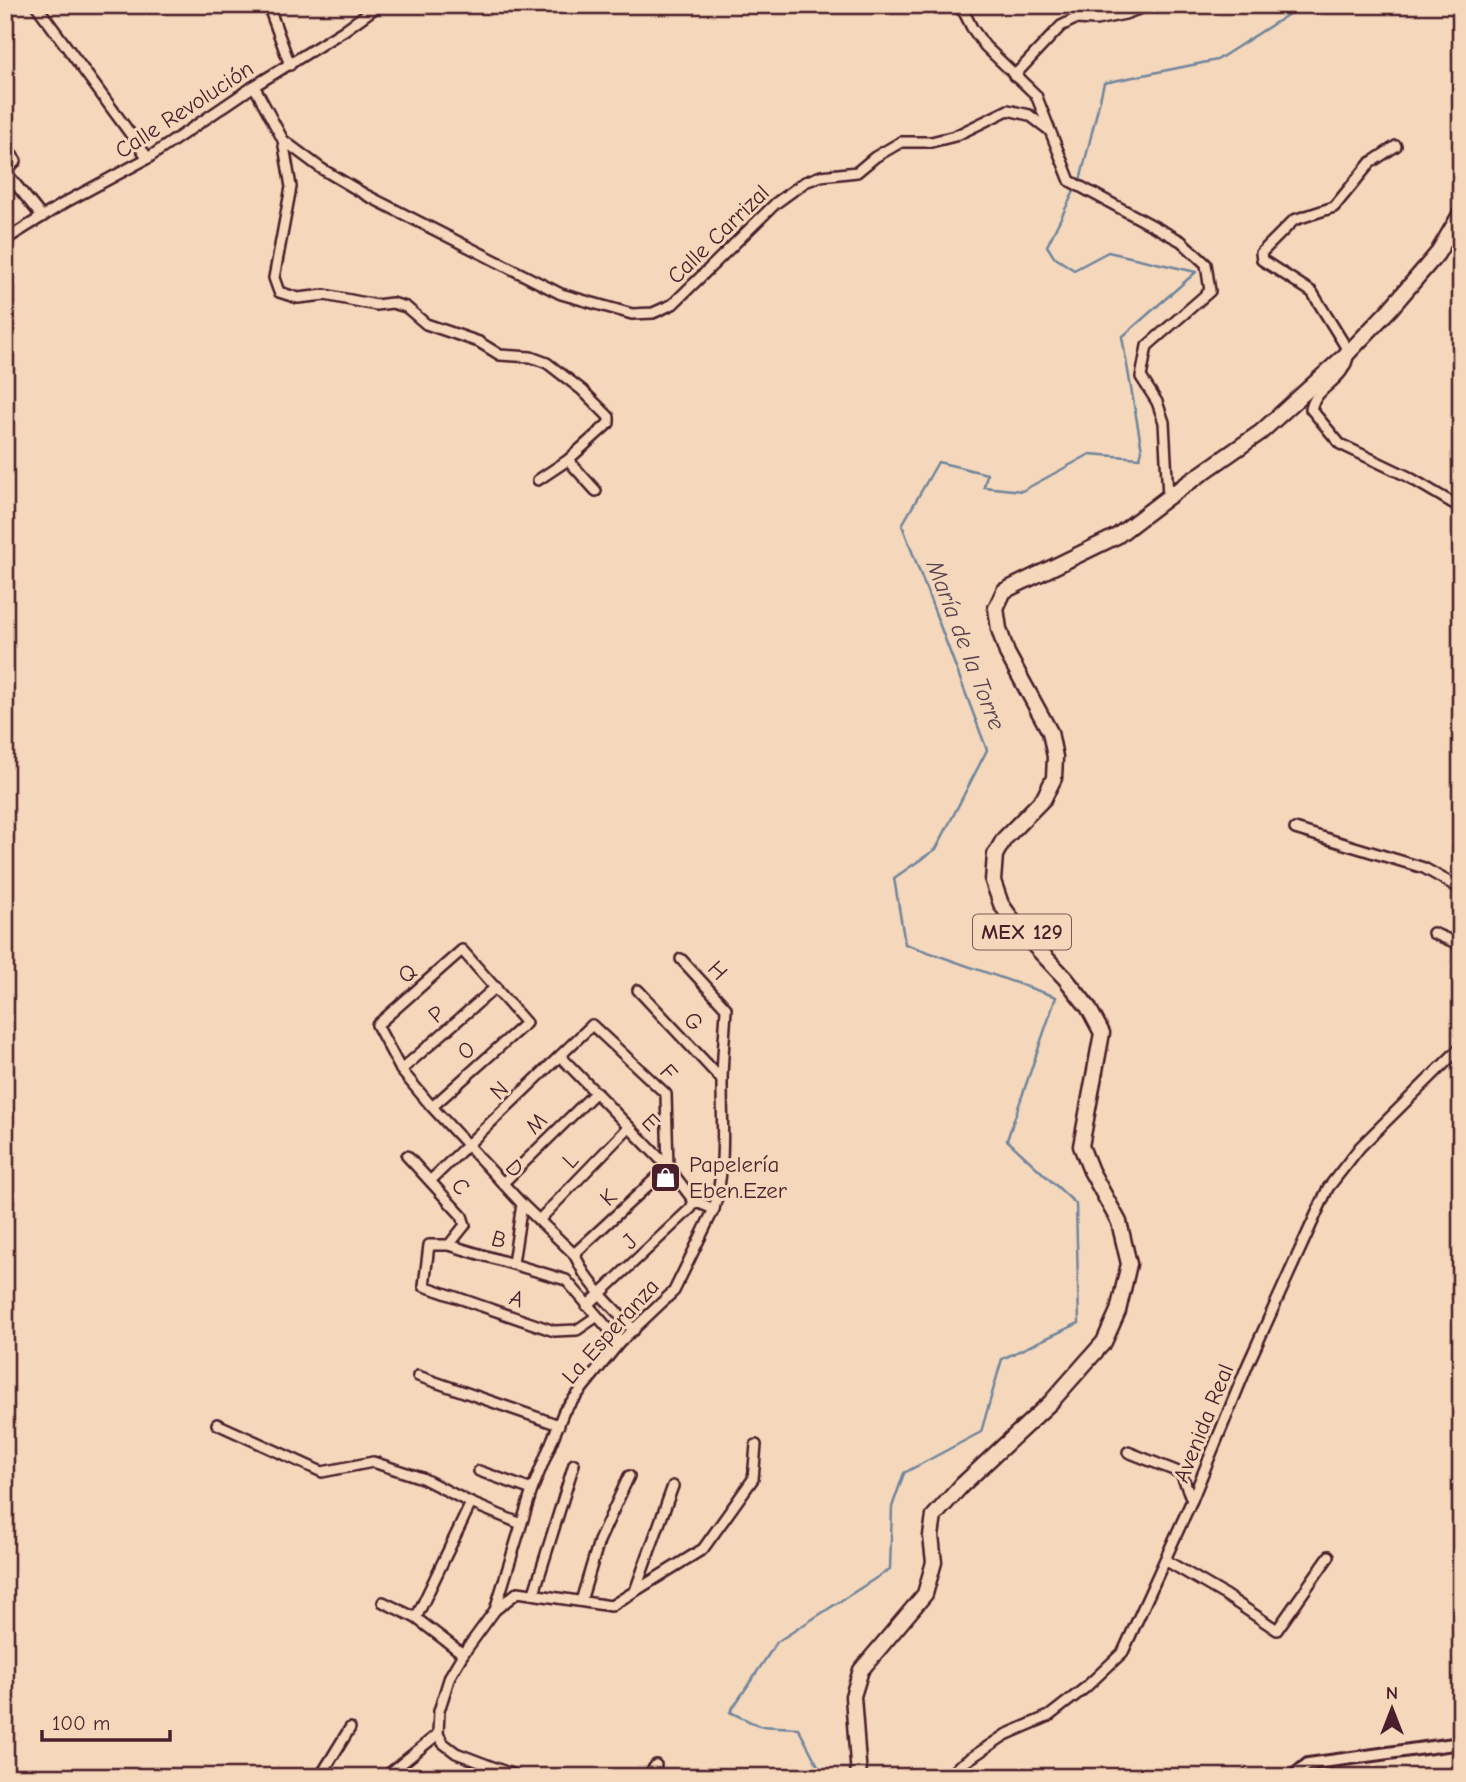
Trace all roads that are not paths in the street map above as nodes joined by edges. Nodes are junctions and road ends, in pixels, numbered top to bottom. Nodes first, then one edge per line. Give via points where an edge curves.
1 (36, 5) edge
2 (268, 5) edge
3 (379, 5) edge
4 (954, 5) edge
5 (1150, 5) edge
6 (290, 65) junction
7 (1014, 76) junction
8 (254, 86) junction
9 (1049, 130) junction
10 (283, 140) junction
11 (5, 145) edge
12 (1396, 146) dead end
13 (148, 158) junction
14 (1461, 213) edge
15 (42, 217) junction
16 (5, 240) edge
17 (1349, 352) junction
18 (568, 460) junction
19 (538, 480) dead end
20 (596, 491) dead end
21 (1168, 497) junction
22 (1461, 508) edge
23 (1295, 829) dead end
24 (1461, 889) edge
25 (1433, 933) dead end
26 (1461, 945) edge
27 (681, 959) dead end
28 (496, 987) junction
29 (638, 990) dead end
30 (726, 1008) joint
31 (377, 1025) joint
32 (592, 1025) joint
33 (1461, 1047) edge
34 (561, 1057) junction
35 (401, 1070) junction
36 (722, 1080) junction
37 (596, 1091) junction
38 (432, 1107) junction
39 (629, 1128) junction
40 (469, 1145) junction
41 (407, 1156) dead end
42 (668, 1167) junction
43 (431, 1180) junction
44 (503, 1183) junction
45 (694, 1201) junction
46 (522, 1204) junction
47 (714, 1209) junction
48 (539, 1220) junction
49 (449, 1245) junction
50 (574, 1254) junction
51 (513, 1263) junction
52 (601, 1295) junction
53 (587, 1306) junction
54 (596, 1317) junction
55 (634, 1330) junction
56 (620, 1342) junction
57 (418, 1376) dead end
58 (217, 1423) dead end
59 (559, 1425) junction
60 (756, 1445) dead end
61 (1128, 1452) dead end
62 (575, 1464) dead end
63 (480, 1471) dead end
64 (629, 1476) dead end
65 (673, 1486) dead end
66 (532, 1490) junction
67 (1192, 1500) junction
68 (471, 1503) junction
69 (521, 1524) junction
70 (1329, 1556) dead end
71 (1165, 1560) junction
72 (635, 1591) junction
73 (534, 1593) junction
74 (581, 1601) junction
75 (383, 1602) dead end
76 (495, 1610) junction
77 (415, 1618) junction
78 (463, 1654) junction
79 (350, 1728) dead end
80 (438, 1734) junction
81 (1461, 1743) edge
82 (656, 1765) dead end
83 (320, 1777) edge
84 (385, 1777) edge
85 (519, 1777) edge
86 (647, 1777) edge
87 (859, 1777) edge
88 (948, 1777) edge
89 (1292, 1777) edge

1 - 13 street
2 - 6 street
3 - 6 street, Calle Revolución
4 - 7 street
5 - 7 street via 1105,18 1075,19 1061,26
6 - 8 street, Calle Revolución
7 - 9 street via 1036,95
8 - 10 street, Calle Carrizal
8 - 13 street, Calle Revolución
9 - 10 street, Calle Carrizal via 1029,115 1008,110 955,136 901,142 857,172 805,182 776,203 673,304 653,313 632,314 561,294 366,195
9 - 21 street via 1070,181 1181,240 1206,264 1210,291 1147,346 1141,377 1164,422
10 - 18 street via 291,187 274,278 279,292 298,298 325,295 376,305 392,303 426,324 479,342 500,355 547,363 609,417 609,423
11 - 15 street via 16,161 5,171
12 - 17 street via 1370,163 1334,207 1294,220 1261,253 1262,260 1312,292
13 - 15 street, Calle Revolución
14 - 17 main road, MEX 129 via 1437,254
15 - 16 street, Calle Revolución
17 - 21 main road, MEX 129 via 1261,432
17 - 22 street via 1347,367 1313,401 1311,409 1340,444 1408,476
18 - 19 street
18 - 20 street
21 - 87 main road, MEX 129 via 1117,536 1004,592 996,608 1007,653 1050,732 1055,757 1054,778 1044,798 1004,839 995,855 993,881 1001,904 1017,927 1065,978 1102,1033 1082,1146 1119,1222 1129,1264 1118,1311 1104,1342 1051,1402 934,1516 934,1562 925,1594 861,1671 853,1696
23 - 24 street via 1424,868
25 - 26 street
27 - 30 street, H
28 - 31 street, Q via 462,950
28 - 35 street, P
28 - 38 street, O via 526,1023
29 - 36 street, G
30 - 36 street, La Esperanza
31 - 35 street, D
32 - 34 street, N
32 - 42 street, F via 666,1094
33 - 67 street, Avenida Real via 1360,1147 1328,1188
34 - 37 street, E
34 - 40 street, N
35 - 38 street, D
36 - 47 street, La Esperanza via 722,1150
37 - 39 street, E
37 - 44 street, M
38 - 40 street, D
39 - 42 street, E
39 - 48 street, L
40 - 43 street, N
40 - 44 street, D
41 - 43 street, C
42 - 45 street, E
42 - 50 street, K
43 - 49 street, C via 465,1225
44 - 46 street, D
45 - 47 street
45 - 52 street, J
46 - 48 street, D
46 - 51 street
47 - 55 street, La Esperanza via 674,1291
48 - 50 street, D
49 - 51 street, B
49 - 54 street, A via 429,1245 424,1286 554,1331 577,1330
50 - 52 street, D
51 - 53 street, B via 566,1280
52 - 53 street, J
52 - 55 street, D
53 - 54 street
54 - 56 street
55 - 56 street, La Esperanza
56 - 59 street, La Esperanza via 564,1411
57 - 59 street
58 - 68 street via 322,1472 373,1462 422,1478
59 - 66 street, La Esperanza
60 - 72 street via 752,1479 703,1549
61 - 67 street via 1181,1473
62 - 73 street
63 - 66 street
64 - 74 street via 598,1541
65 - 72 street
66 - 69 street, La Esperanza
67 - 71 street, Avenida Real
68 - 69 street
68 - 77 street
69 - 76 street, La Esperanza
70 - 71 street via 1276,1630
71 - 88 street, Avenida Real via 1122,1652 1086,1688 1049,1716 1005,1735
72 - 74 street via 611,1606
73 - 74 street
73 - 76 street via 518,1592
75 - 77 street
76 - 78 street, La Esperanza
77 - 78 street
78 - 80 street, La Esperanza via 450,1676
79 - 83 street
80 - 84 street
80 - 85 street via 456,1753
81 - 89 street via 1308,1764
82 - 86 street

